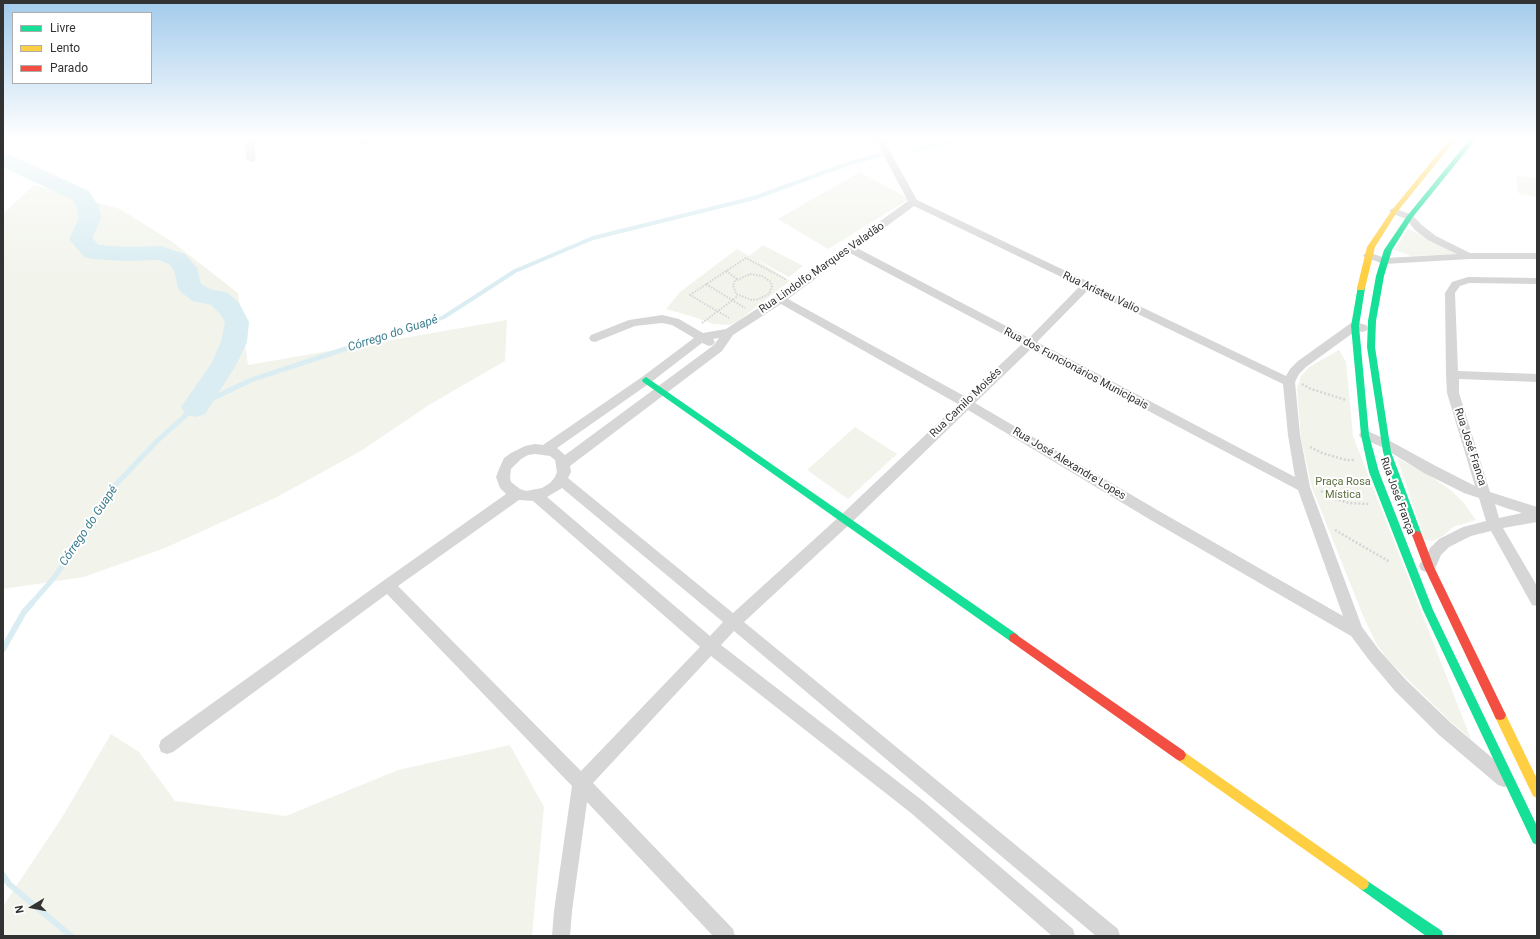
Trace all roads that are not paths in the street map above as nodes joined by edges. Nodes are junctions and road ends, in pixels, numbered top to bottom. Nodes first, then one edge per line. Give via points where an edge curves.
1 (902, 183) edge
2 (1417, 183) edge
3 (1437, 183) edge
4 (913, 202) junction
5 (1394, 211) junction
6 (1409, 217) junction
7 (851, 249) junction
8 (1368, 255) junction
9 (1470, 256) junction
10 (1537, 256) edge
11 (1384, 261) junction
12 (1537, 281) edge
13 (1086, 286) junction
14 (780, 299) junction
15 (1355, 326) junction
16 (1372, 331) junction
17 (729, 332) junction
18 (702, 337) junction
19 (595, 338) dead end
20 (1029, 344) junction
21 (718, 348) junction
22 (1452, 375) junction
23 (1537, 378) edge
24 (646, 380) junction
25 (1290, 380) junction
26 (663, 391) junction
27 (966, 403) junction
28 (1365, 435) junction
29 (1386, 444) junction
30 (545, 450) junction
31 (563, 464) junction
32 (561, 480) junction
33 (1302, 481) junction
34 (517, 494) junction
35 (536, 495) junction
36 (1485, 496) junction
37 (1537, 512) edge
38 (1537, 516) edge
39 (846, 520) junction
40 (1494, 524) junction
41 (1410, 565) junction
42 (1429, 567) junction
43 (388, 585) junction
44 (1537, 600) edge
45 (733, 622) junction
46 (1356, 631) junction
47 (710, 646) junction
48 (167, 746) dead end
49 (581, 783) junction
50 (1512, 786) junction
51 (1537, 791) edge
52 (1537, 839) edge
53 (561, 936) edge
54 (726, 936) edge
55 (1066, 936) edge
56 (1111, 936) edge
57 (1437, 936) edge

1 - 4 street
2 - 5 main road, Rua José França
3 - 6 main road, Rua José França
4 - 7 street, Rua Lindolfo Marques Valadão
4 - 13 street, Rua Aristeu Valio
5 - 6 street
5 - 8 main road, Rua José França
6 - 9 street via 1432,238
6 - 11 main road, Rua José França
7 - 14 street, Rua Lindolfo Marques Valadão
7 - 20 street, Rua dos Funcionários Municipais
8 - 11 street
8 - 15 main road, Rua José França
9 - 10 street
9 - 11 street
11 - 16 main road, Rua José França
12 - 22 street, Rua José Franca via 1468,280 1456,284 1450,293
13 - 20 street, Rua Camilo Moisés
13 - 25 street, Rua Aristeu Valio
14 - 17 street, Rua Lindolfo Marques Valadão
14 - 27 street, Rua José Alexandre Lopes
15 - 16 street
15 - 25 street via 1302,364
15 - 28 main road, Rua José França
16 - 29 main road, Rua José França via 1371,347
17 - 18 street, Rua Lindolfo Marques Valadão
17 - 21 street, Rua Lindolfo Marques Valadão
18 - 19 street via 675,322 662,319 633,323
18 - 21 street
18 - 24 street
20 - 27 street, Rua Camilo Moisés
20 - 33 street, Rua dos Funcionários Municipais
21 - 26 street, Rua Lindolfo Marques Valadão
22 - 23 street
22 - 36 street, Rua José Franca via 1452,393
24 - 26 main road
24 - 30 street
25 - 33 street via 1294,439
26 - 31 street, Rua Lindolfo Marques Valadão
26 - 39 main road
27 - 39 street, Rua Camilo Moisés
27 - 46 street, Rua José Alexandre Lopes
28 - 29 street
28 - 41 main road, Rua José França via 1371,461
29 - 36 street
29 - 42 main road, Rua José França
30 - 31 street via 557,455
30 - 34 street via 525,451 509,462 503,477 505,484
31 - 32 street
32 - 35 street via 555,487
32 - 45 street
33 - 46 street
34 - 35 street
34 - 43 street
35 - 47 street
36 - 37 street
36 - 40 street, Rua José Franca
38 - 40 street
39 - 45 street, Rua Camilo Moisés
39 - 57 main road
40 - 42 street via 1468,530 1444,543 1436,552
40 - 44 street, Rua José Franca
41 - 42 street
41 - 50 main road, Rua José França via 1428,610
42 - 51 main road, Rua José França
43 - 48 street
43 - 49 street
45 - 47 street, Rua Camilo Moisés
45 - 56 street
46 - 50 street via 1401,686 1445,729
47 - 49 street, Rua Camilo Moisés
47 - 55 street via 917,807
49 - 53 street
49 - 54 street
50 - 51 street
50 - 52 main road, Rua José França

